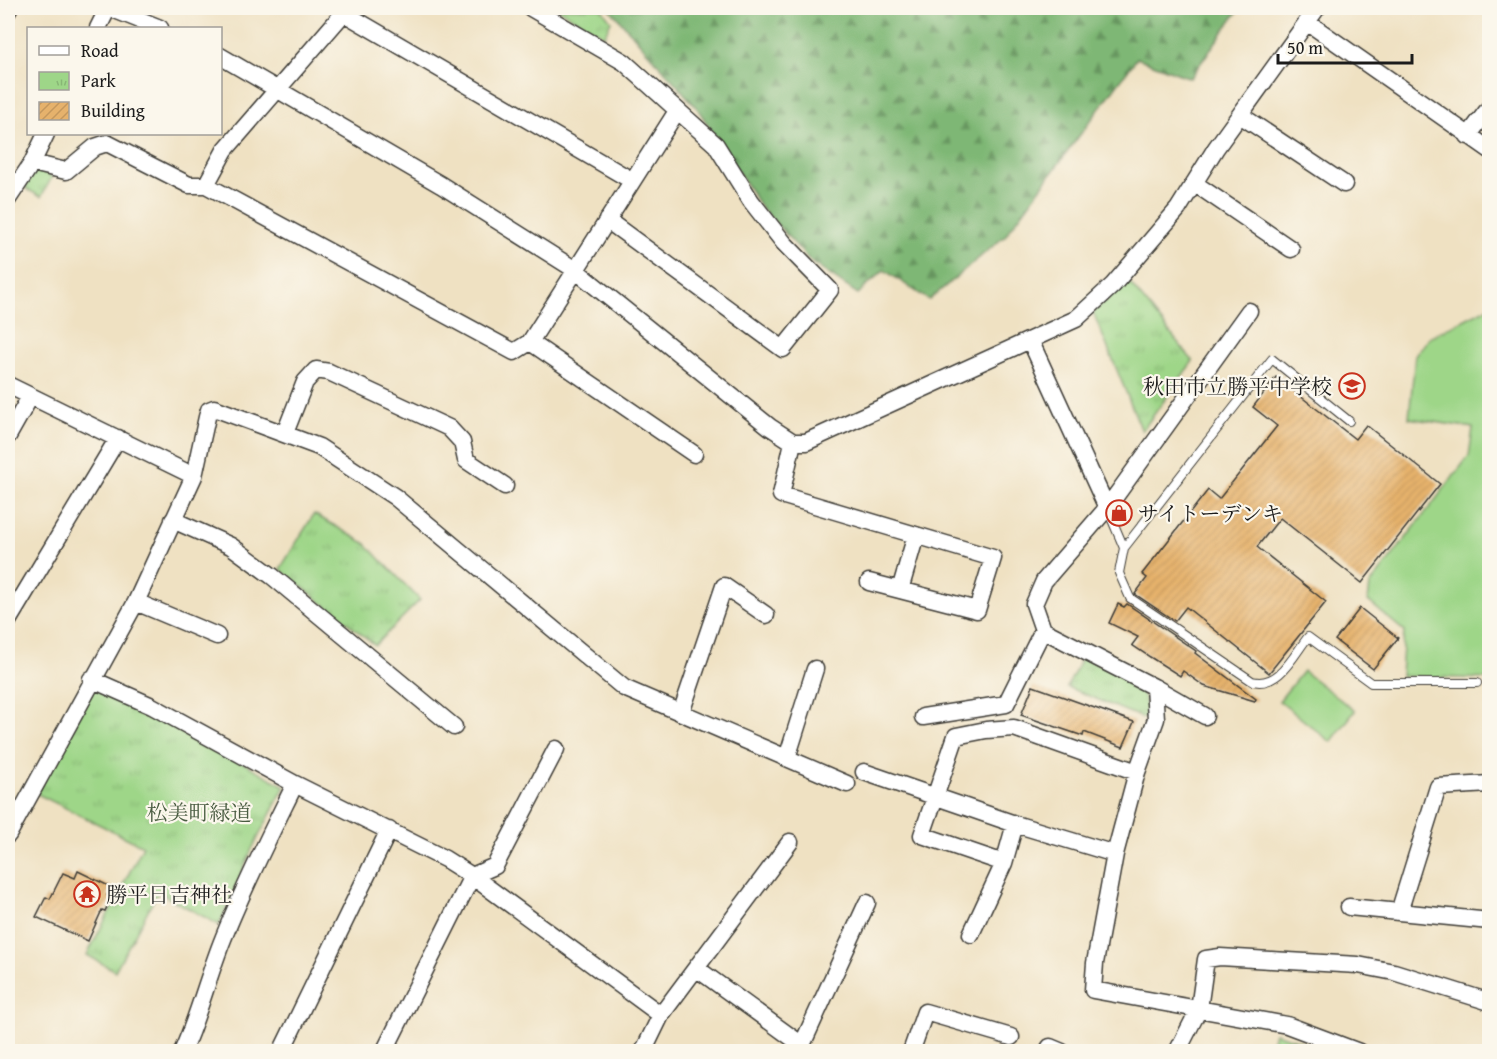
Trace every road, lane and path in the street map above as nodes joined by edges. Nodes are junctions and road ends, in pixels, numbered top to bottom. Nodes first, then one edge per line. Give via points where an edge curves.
1 (109, 8) edge
2 (531, 8) edge
3 (1317, 8) edge
4 (346, 10) edge
5 (1307, 22) junction
6 (99, 27) edge
7 (157, 27) edge
8 (222, 57) edge
9 (279, 89) junction
10 (1490, 107) edge
11 (676, 111) junction
12 (1240, 115) junction
13 (46, 135) edge
14 (1468, 136) junction
15 (1490, 150) edge
16 (32, 163) junction
17 (631, 180) junction
18 (1194, 183) junction
19 (1344, 184) dead end
20 (206, 185) junction
21 (8, 199) edge
22 (607, 220) junction
23 (1291, 249) dead end
24 (574, 269) junction
25 (1249, 311) dead end
26 (1030, 340) junction
27 (530, 342) junction
28 (8, 385) edge
29 (30, 397) junction
30 (1350, 421) dead end
31 (285, 433) junction
32 (8, 436) edge
33 (118, 438) junction
34 (793, 442) junction
35 (694, 454) dead end
36 (194, 476) junction
37 (505, 486) dead end
38 (1107, 508) junction
39 (173, 520) junction
40 (916, 535) junction
41 (1124, 548) junction
42 (869, 582) dead end
43 (900, 590) junction
44 (12, 602) edge
45 (136, 602) junction
46 (766, 615) dead end
47 (8, 621) edge
48 (1043, 630) junction
49 (218, 636) dead end
50 (815, 669) dead end
51 (91, 679) junction
52 (1477, 683) dead end
53 (1154, 687) junction
54 (681, 713) junction
55 (1205, 716) dead end
56 (923, 717) dead end
57 (454, 727) dead end
58 (556, 749) dead end
59 (787, 758) junction
60 (864, 772) dead end
61 (1137, 772) junction
62 (295, 784) junction
63 (847, 784) dead end
64 (1490, 784) edge
65 (935, 796) junction
66 (1015, 824) junction
67 (389, 830) junction
68 (8, 835) edge
69 (790, 842) dead end
70 (1115, 854) junction
71 (1004, 863) junction
72 (472, 876) junction
73 (867, 903) dead end
74 (1349, 908) dead end
75 (1399, 912) junction
76 (1490, 921) edge
77 (970, 934) dead end
78 (696, 968) junction
79 (1490, 1002) edge
80 (1199, 1009) junction
81 (661, 1015) junction
82 (1011, 1037) dead end
83 (182, 1052) edge
84 (281, 1052) edge
85 (384, 1052) edge
86 (643, 1052) edge
87 (911, 1052) edge
88 (1047, 1052) edge
89 (1062, 1052) edge
90 (1177, 1052) edge
91 (1359, 1052) edge

1 - 6 street
1 - 7 street
2 - 11 street via 624,62
3 - 5 street
4 - 9 street
4 - 17 street
5 - 12 street
5 - 14 street
8 - 9 street
9 - 20 street via 225,150
9 - 24 street
10 - 14 street
11 - 17 street
11 - 22 street via 716,145 751,201 784,243 830,290 783,349
12 - 18 street
12 - 19 street
13 - 16 street
14 - 15 street
16 - 20 street via 66,171 95,147 107,143 189,184
16 - 21 street
17 - 22 street
18 - 23 street
18 - 26 street via 1178,209 1113,285 1076,319
20 - 27 street via 514,352
22 - 24 street
24 - 27 street
24 - 34 street
25 - 38 street
26 - 34 street via 806,442
26 - 38 street
27 - 35 street
28 - 29 street
29 - 32 street
29 - 33 street
30 - 41 lane via 1272,359
31 - 36 street via 214,408 209,410
31 - 37 street via 305,382 316,370 329,372 449,428 462,442 466,460
31 - 54 street via 319,447 395,497 624,688
33 - 36 street
33 - 44 street
34 - 40 street via 781,495
36 - 39 street
38 - 41 lane
38 - 48 street via 1044,581 1034,604
39 - 45 street
39 - 57 street via 231,546 272,576
40 - 43 street
40 - 43 street via 993,558 977,610
41 - 52 lane via 1119,573 1130,598 1252,681 1275,679 1308,637 1371,683
42 - 43 street
44 - 47 street
45 - 49 street
45 - 51 street
46 - 54 street via 724,586
48 - 53 street
48 - 56 street via 1006,704
50 - 59 street
51 - 62 street via 152,706
51 - 68 street
53 - 55 street
53 - 61 street via 1156,719
54 - 59 street
58 - 72 street via 495,866
59 - 63 street
60 - 65 street
61 - 65 street via 1014,728 986,730 956,736
61 - 70 street
62 - 67 street
62 - 83 street via 245,885
64 - 75 street via 1438,787
65 - 66 street
65 - 71 street via 922,835
66 - 70 street
66 - 71 street
67 - 72 street
67 - 84 street
69 - 78 street
70 - 80 street via 1093,990
71 - 77 street
72 - 81 street
72 - 85 street
73 - 78 street via 802,1045
74 - 75 street
75 - 76 street
78 - 81 street
79 - 80 street via 1395,972 1358,965 1220,957 1206,959
80 - 90 street
80 - 91 street via 1287,1025
81 - 86 street
82 - 87 street via 925,1012
88 - 89 street via 1050,1047

